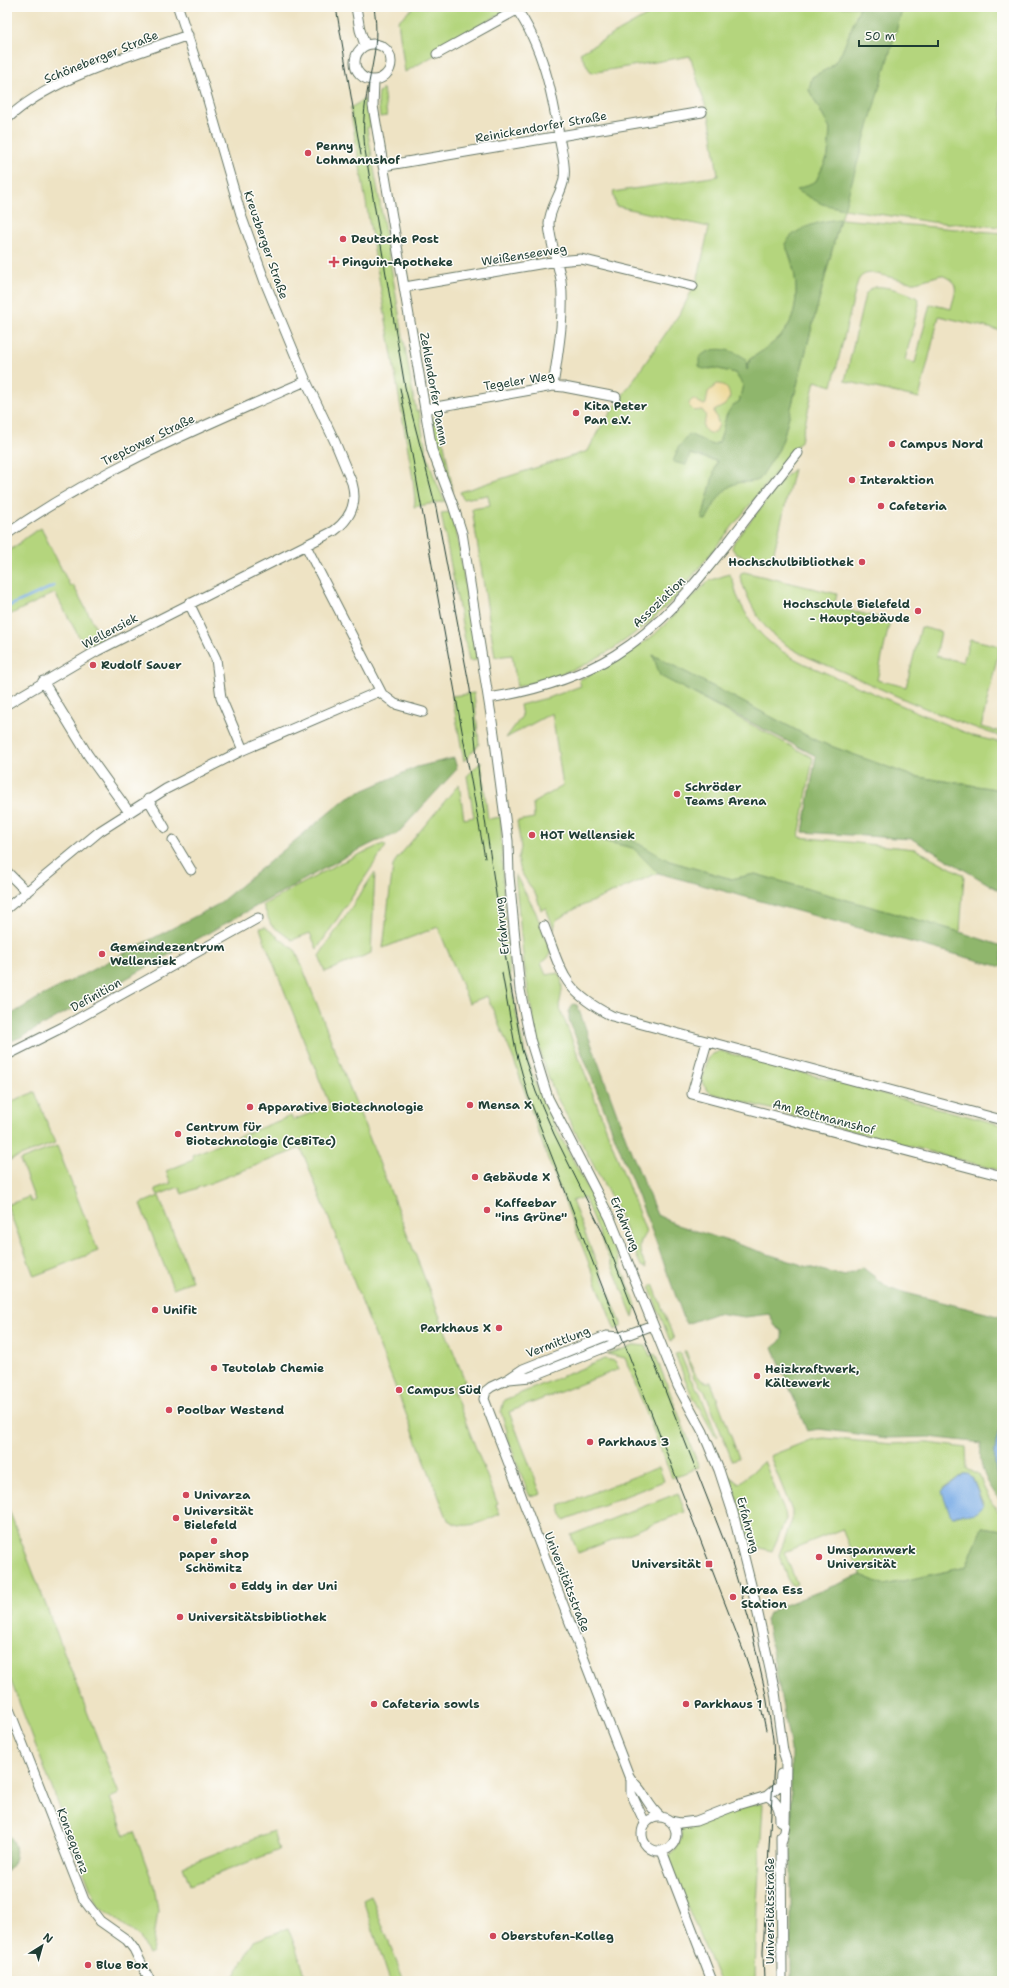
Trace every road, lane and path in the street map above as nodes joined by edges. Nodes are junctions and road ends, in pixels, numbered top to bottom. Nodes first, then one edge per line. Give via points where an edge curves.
1 (178, 7) edge
2 (356, 7) edge
3 (518, 8) edge
4 (188, 36) junction
5 (365, 45) junction
6 (437, 54) dead end
7 (374, 81) junction
8 (702, 112) dead end
9 (7, 119) edge
10 (559, 136) junction
11 (383, 166) junction
12 (557, 261) junction
13 (693, 286) dead end
14 (405, 287) junction
15 (306, 380) junction
16 (553, 386) junction
17 (616, 398) dead end
18 (425, 409) junction
19 (798, 453) dead end
20 (352, 483) joint
21 (7, 534) edge
22 (306, 546) junction
23 (189, 603) junction
24 (43, 681) junction
25 (380, 691) junction
26 (489, 698) junction
27 (7, 704) edge
28 (423, 712) dead end
29 (243, 750) junction
30 (148, 799) junction
31 (129, 812) junction
32 (165, 828) dead end
33 (173, 840) dead end
34 (191, 870) dead end
35 (7, 872) edge
36 (27, 892) junction
37 (7, 908) edge
38 (258, 918) dead end
39 (544, 926) dead end
40 (706, 1042) junction
41 (7, 1055) edge
42 (1002, 1120) edge
43 (1002, 1176) edge
44 (652, 1325) junction
45 (486, 1391) joint
46 (7, 1704) edge
47 (783, 1751) junction
48 (631, 1781) junction
49 (767, 1796) junction
50 (661, 1817) junction
51 (670, 1821) junction
52 (645, 1823) junction
53 (782, 1841) junction
54 (662, 1851) junction
55 (150, 1981) edge
56 (712, 1981) edge
57 (782, 1981) edge

1 - 4 street, Kreuzberger Straße
2 - 5 street
3 - 6 street
3 - 10 street via 543,66
4 - 9 street, Schöneberger Straße via 67,81 36,97
4 - 15 street, Kreuzberger Straße via 242,218
5 - 7 street via 360,48 355,58 356,70 364,78
5 - 7 street via 382,46 391,58 387,74
7 - 11 street, Zehlendorfer Damm via 373,106
8 - 10 street, Reinickendorfer Straße
10 - 11 street, Reinickendorfer Straße
10 - 12 street via 564,177 549,221
11 - 14 street, Zehlendorfer Damm
12 - 13 street, Weißenseeweg via 581,259
12 - 14 street, Weißenseeweg
12 - 16 street via 562,300 561,330
14 - 18 street, Zehlendorfer Damm
15 - 20 street, Kreuzberger Straße via 336,442
15 - 21 street, Treptower Straße via 119,466 70,492
16 - 17 street, Tegeler Weg
16 - 18 street, Tegeler Weg
18 - 26 street, Zehlendorfer Damm via 432,450 462,533
19 - 26 street, Assoziation via 689,592 652,628 599,664 562,680 527,691
20 - 22 street, Wellensiek via 355,493 348,518 334,532
22 - 23 street, Wellensiek
22 - 25 street
23 - 24 street, Wellensiek
23 - 29 street via 216,659 221,698
24 - 27 street, Wellensiek
24 - 31 street via 88,755
25 - 28 street via 395,704
25 - 29 street
26 - 44 street, Erfahrung via 508,841 520,990 534,1058 548,1098 610,1218
29 - 30 street
30 - 31 street
30 - 32 street
31 - 36 street via 100,831
33 - 34 street
35 - 36 street
36 - 37 street
38 - 41 street, Definition via 64,1027
39 - 40 street via 554,964 570,987 590,1005 612,1016
40 - 42 street
40 - 43 street, Am Rottmannshof via 692,1094
44 - 45 street, Vermittlung via 621,1337 611,1345 530,1377 508,1379
44 - 47 street, Erfahrung via 678,1386 703,1432 733,1513 775,1692
45 - 48 street, Universitätsstraße via 485,1405
46 - 55 street, Konsequenz via 84,1900 100,1921 127,1940
47 - 49 street via 780,1785
47 - 53 street, Universitätsstraße via 786,1760 786,1804
48 - 50 street, Universitätsstraße via 641,1791 652,1810
48 - 52 street, Universitätsstraße via 631,1793
49 - 51 street via 696,1821
49 - 53 street, Universitätsstraße via 777,1803
50 - 51 street
50 - 52 street via 655,1817
51 - 54 street via 676,1838
52 - 54 street via 642,1833 644,1843 652,1850
53 - 57 street, Universitätsstraße
54 - 56 street

